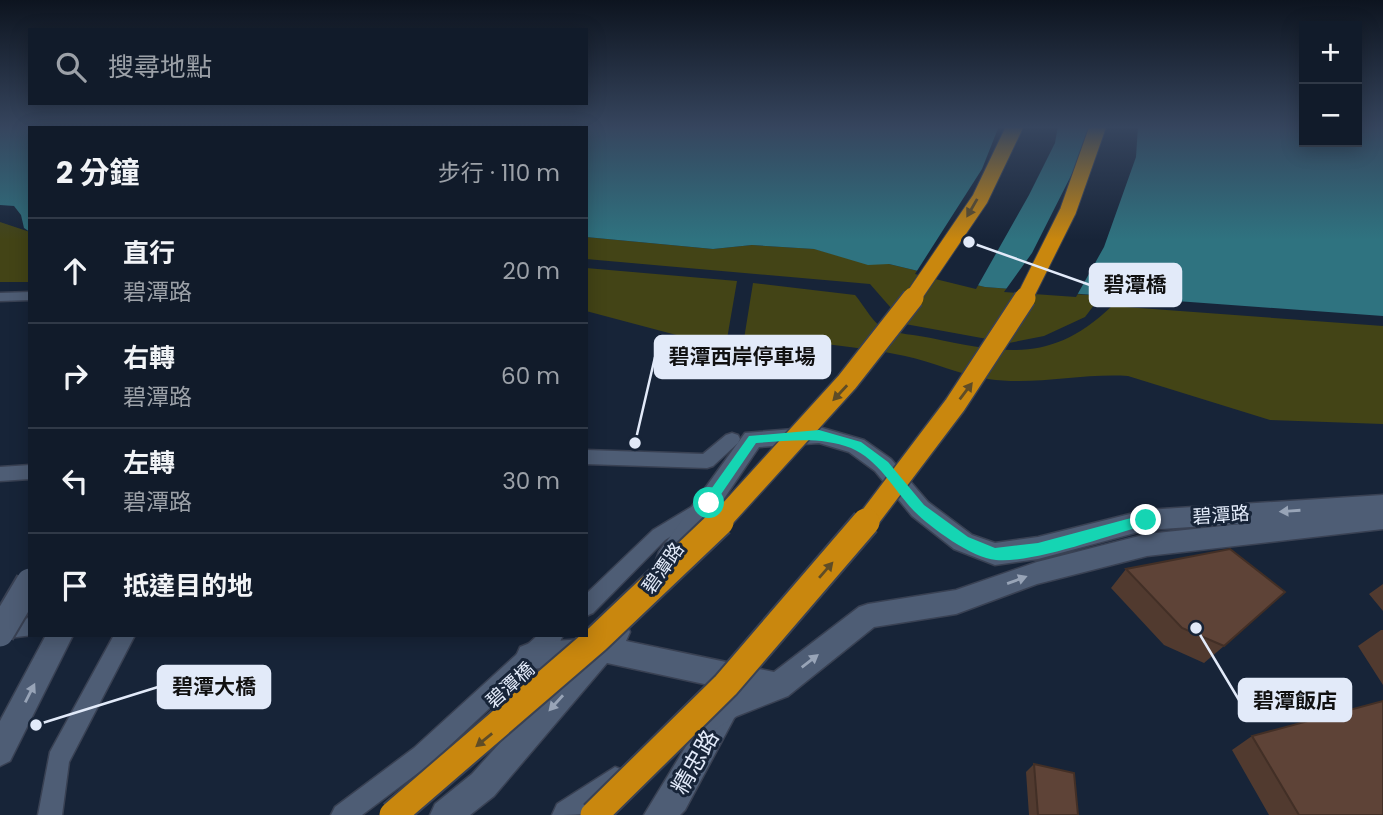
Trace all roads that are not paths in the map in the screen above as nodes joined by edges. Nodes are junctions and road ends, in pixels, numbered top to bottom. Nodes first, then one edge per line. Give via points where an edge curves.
1 (998, 164) edge
2 (1088, 164) edge
3 (28, 296) edge
4 (0, 297) edge
5 (732, 439) dead end
6 (588, 457) edge
7 (28, 470) edge
8 (0, 474) edge
9 (709, 503) junction
10 (1383, 505) edge
11 (1383, 519) edge
12 (28, 585) edge
13 (588, 605) edge
14 (28, 627) edge
15 (0, 632) edge
16 (59, 637) edge
17 (124, 637) edge
18 (551, 637) edge
19 (604, 650) junction
20 (530, 656) junction
21 (778, 686) junction
22 (727, 706) junction
23 (0, 751) edge
24 (50, 815) edge
25 (343, 815) edge
26 (393, 815) edge
27 (446, 815) edge
28 (568, 815) edge
29 (594, 815) edge
30 (660, 815) edge

1 -> 26 highway, 碧潭橋, bridge via 949,250 847,386 680,564 510,719
29 -> 2 highway, bridge via 735,675 884,501 982,370 1044,265
3 - 4 lane
5 - 6 lane via 707,461
7 - 8 lane
10 -> 9 street, 碧潭路 via 1146,520 1038,548 995,554 963,541 920,509 883,465 856,446 819,435 753,439
9 - 13 lane via 659,535
9 - 19 street, 碧潭路
21 -> 11 street, 碧潭路 via 868,616 956,602 1037,573 1147,545
12 - 15 street, bridge
14 - 15 lane
23 -> 16 street
17 - 24 lane via 58,760
18 - 20 lane
19 - 20 street
19 - 21 street
19 -> 27 street, 碧潭路 via 483,785
20 - 25 lane via 422,756
21 - 22 street, 碧潭路
22 - 28 street, 碧潭路
22 - 30 street, 精忠路 via 674,799

